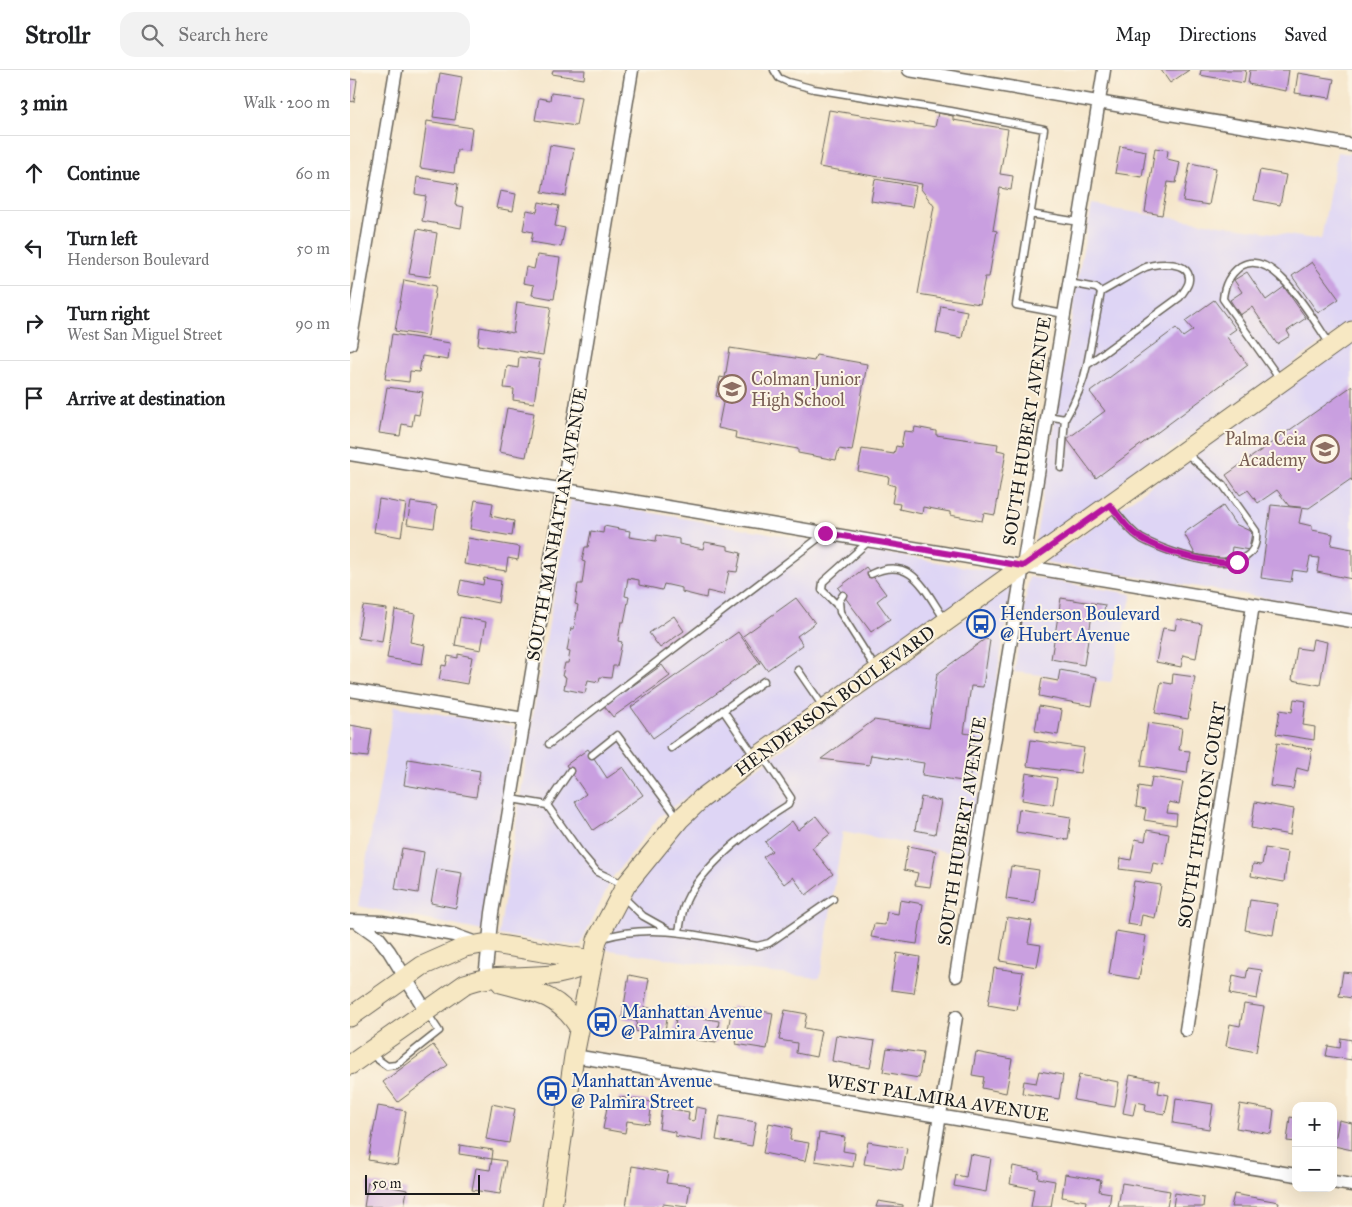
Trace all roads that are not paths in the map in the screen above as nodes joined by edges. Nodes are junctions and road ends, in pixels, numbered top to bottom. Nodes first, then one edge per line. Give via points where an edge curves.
1 (396, 70) edge
2 (632, 70) edge
3 (774, 70) edge
4 (915, 70) edge
5 (1104, 70) edge
6 (964, 74) edge
7 (1099, 102) junction
8 (1352, 145) edge
9 (1030, 214) junction
10 (1079, 222) junction
11 (1069, 283) junction
12 (1101, 292) junction
13 (1064, 314) junction
14 (1352, 331) edge
15 (350, 344) edge
16 (1331, 346) junction
17 (1087, 365) junction
18 (1281, 382) junction
19 (1047, 416) junction
20 (1065, 419) junction
21 (1185, 451) junction
22 (350, 454) edge
23 (1061, 468) dead end
24 (563, 489) junction
25 (1110, 505) junction
26 (825, 533) junction
27 (870, 541) junction
28 (1023, 566) junction
29 (871, 574) dead end
30 (843, 595) dead end
31 (1252, 605) junction
32 (838, 606) junction
33 (1352, 621) edge
34 (946, 622) junction
35 (798, 670) dead end
36 (877, 671) junction
37 (764, 681) dead end
38 (350, 690) edge
39 (824, 709) junction
40 (723, 710) junction
41 (524, 719) junction
42 (549, 744) dead end
43 (672, 748) dead end
44 (592, 755) dead end
45 (758, 756) junction
46 (570, 771) dead end
47 (512, 799) junction
48 (546, 806) junction
49 (679, 820) junction
50 (623, 890) junction
51 (833, 899) dead end
52 (354, 921) edge
53 (669, 931) junction
54 (679, 932) junction
55 (597, 940) junction
56 (483, 944) junction
57 (592, 960) junction
58 (956, 976) dead end
59 (404, 978) junction
60 (485, 978) junction
61 (426, 1010) junction
62 (350, 1017) edge
63 (956, 1017) dead end
64 (579, 1027) junction
65 (1186, 1030) dead end
66 (368, 1052) junction
67 (574, 1056) junction
68 (350, 1065) edge
69 (940, 1116) junction
70 (1292, 1174) edge
71 (1337, 1183) edge
72 (1352, 1185) edge
73 (552, 1207) edge
74 (925, 1207) edge

1 - 15 street
2 - 24 street, SOUTH MANHATTAN AVENUE
3 - 9 lane via 779,78 814,89 1044,129
4 - 6 street
5 - 7 street, SOUTH HUBERT AVENUE
6 - 7 street
7 - 8 street
7 - 10 street, SOUTH HUBERT AVENUE
9 - 10 lane
9 - 13 lane via 1016,306
10 - 11 street, SOUTH HUBERT AVENUE
11 - 12 lane
11 - 13 street, SOUTH HUBERT AVENUE
12 - 17 lane
12 - 17 lane via 1156,264 1172,264 1188,274 1189,281 1180,297
13 - 19 street, SOUTH HUBERT AVENUE
14 - 16 main road, HENDERSON BOULEVARD
16 - 18 main road, HENDERSON BOULEVARD
16 - 18 lane via 1288,285 1271,268 1255,262 1235,270 1228,280 1223,299
17 - 20 lane via 1076,402
18 - 21 main road, HENDERSON BOULEVARD
19 - 20 lane
19 - 28 street, SOUTH HUBERT AVENUE
20 - 23 lane
21 - 25 main road, HENDERSON BOULEVARD
21 - 25 lane via 1223,486 1256,531 1254,550 1249,556 1237,562 1223,563 1162,547 1132,532
22 - 24 street
24 - 26 street
24 - 41 street, SOUTH MANHATTAN AVENUE
25 - 28 main road, HENDERSON BOULEVARD
26 - 27 street
26 - 42 lane
27 - 28 street
27 - 32 lane via 823,582 822,590
28 - 31 street
28 - 34 main road, HENDERSON BOULEVARD
28 - 58 street, SOUTH HUBERT AVENUE
29 - 34 lane via 896,567 909,571
30 - 32 lane
31 - 33 street
31 - 65 street, SOUTH THIXTON COURT
32 - 36 lane
34 - 36 main road, HENDERSON BOULEVARD
35 - 39 lane
36 - 39 main road, HENDERSON BOULEVARD
37 - 40 lane
38 - 41 street
39 - 45 main road, HENDERSON BOULEVARD
40 - 43 lane
40 - 45 lane
41 - 47 street, SOUTH MANHATTAN AVENUE
44 - 49 lane via 617,735
45 - 49 main road, HENDERSON BOULEVARD
45 - 54 lane via 792,798 788,805 742,837 700,880 685,904
46 - 48 lane
47 - 48 lane
47 - 56 street, SOUTH MANHATTAN AVENUE
48 - 50 lane via 597,872
49 - 50 main road, HENDERSON BOULEVARD
50 - 53 lane via 642,916
50 - 55 main road, HENDERSON BOULEVARD
51 - 54 lane via 770,943 757,946
52 - 56 street via 434,931
52 - 59 street via 378,937
53 - 54 lane
53 - 55 lane via 635,931
55 - 57 main road, HENDERSON BOULEVARD
56 - 57 main road
56 - 59 main road via 450,952
56 - 60 street, SOUTH MANHATTAN AVENUE
57 - 60 main road via 566,974
57 - 64 main road
59 - 61 street
59 - 62 main road
60 - 61 main road via 465,984
60 - 64 main road via 553,998
61 - 66 main road
61 - 66 lane via 439,1030 396,1065 387,1066
63 - 69 street
64 - 67 main road
66 - 68 main road
67 - 69 street, WEST PALMIRA AVENUE
67 - 73 main road
69 - 70 street, WEST PALMIRA AVENUE
69 - 74 street
71 - 72 street

